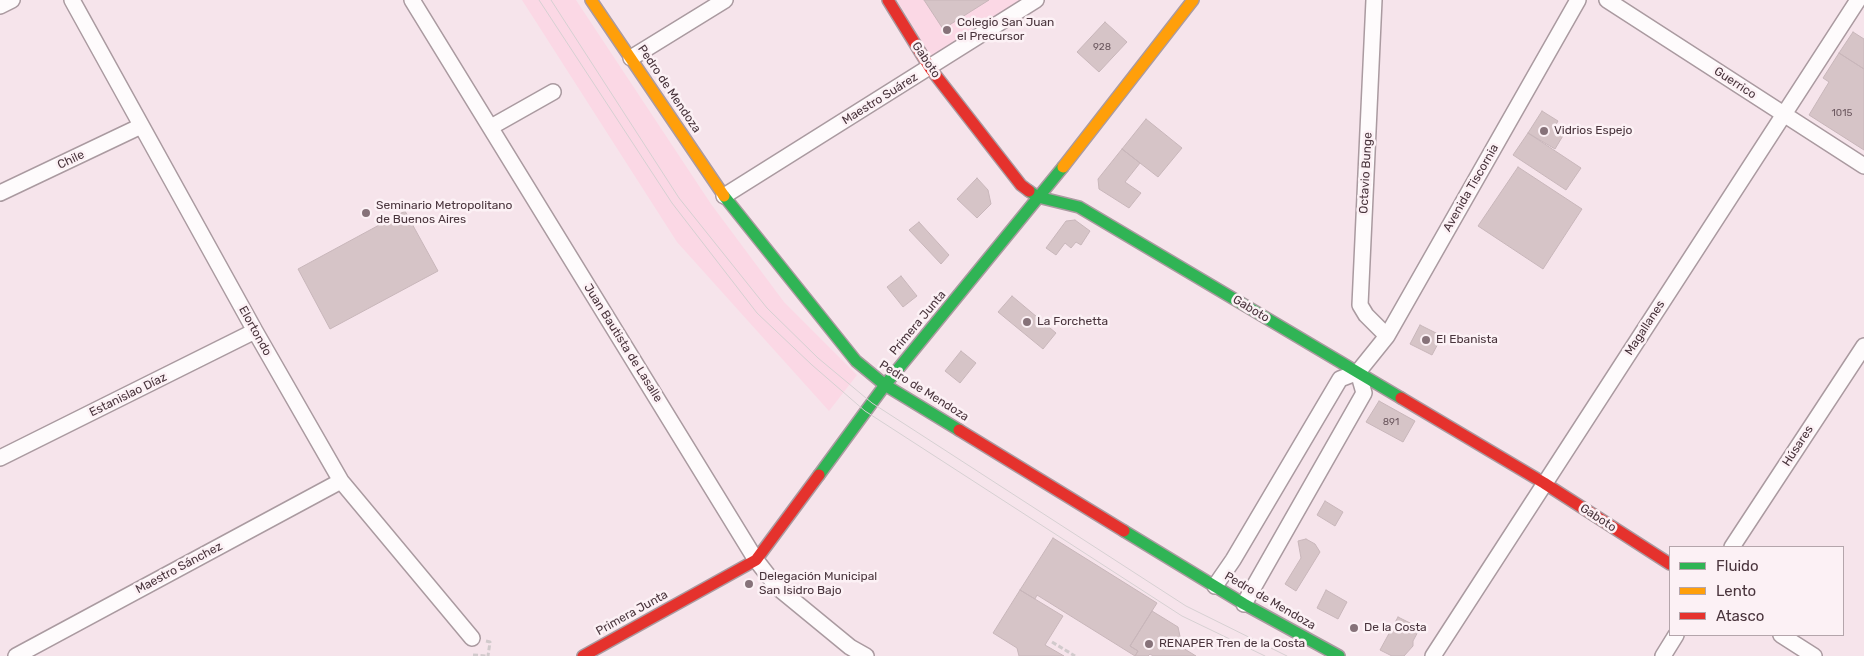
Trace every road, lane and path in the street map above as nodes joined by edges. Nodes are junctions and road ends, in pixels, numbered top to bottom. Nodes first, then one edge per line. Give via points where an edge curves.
1 (12, 0) edge
2 (72, 0) edge
3 (412, 0) edge
4 (591, 0) edge
5 (725, 0) edge
6 (888, 0) edge
7 (1036, 0) edge
8 (1193, 0) edge
9 (1374, 0) edge
10 (1578, 0) edge
11 (1607, 0) edge
12 (1858, 0) edge
13 (0, 6) edge
14 (631, 58) junction
15 (930, 68) junction
16 (554, 92) dead end
17 (1785, 115) junction
18 (141, 126) junction
19 (491, 127) junction
20 (1864, 166) edge
21 (0, 193) edge
22 (724, 196) junction
23 (1038, 197) junction
24 (255, 331) junction
25 (1386, 336) junction
26 (1864, 346) edge
27 (1358, 372) junction
28 (885, 385) junction
29 (0, 458) edge
30 (341, 481) junction
31 (1544, 483) junction
32 (1733, 546) edge
33 (756, 560) junction
34 (1669, 563) edge
35 (1215, 586) junction
36 (1244, 604) junction
37 (1675, 636) edge
38 (1783, 636) edge
39 (472, 638) dead end
40 (490, 642) dead end
41 (1052, 642) dead end
42 (848, 651) edge
43 (470, 655) edge
44 (16, 656) edge
45 (487, 656) edge
46 (583, 656) edge
47 (866, 656) edge
48 (1075, 656) edge
49 (1339, 656) edge
50 (1433, 656) edge
51 (1663, 656) edge
52 (1814, 656) edge

1 - 13 street
2 - 18 street, Elortondo
3 - 19 street, Juan Bautista de Lasalle
4 - 14 street, Pedro de Mendoza
5 - 14 street
6 - 15 street, Gaboto
7 - 15 street, Maestro Suárez
8 - 23 street, Primera Junta
9 - 25 street, Octavio Bunge via 1360,305
10 - 25 street, Avenida Tiscornia
11 - 17 street, Guerrico
12 - 17 street, Magallanes
14 - 22 street, Pedro de Mendoza
15 - 22 street, Maestro Suárez
15 - 23 street, Gaboto via 1020,185
16 - 19 street
17 - 20 street, Guerrico
17 - 31 street, Magallanes
18 - 21 street, Chile
18 - 24 street, Elortondo
19 - 33 street, Juan Bautista de Lasalle
22 - 28 street, Pedro de Mendoza via 856,362
23 - 27 street, Gaboto via 1079,207
23 - 28 street, Primera Junta
24 - 29 street, Estanislao Díaz
24 - 30 street, Elortondo
25 - 27 street, Avenida Tiscornia
26 - 32 street, Húsares
27 - 31 street, Gaboto
27 - 35 street, Avenida Tiscornia via 1340,379
27 - 36 street via 1364,393
28 - 33 street, Primera Junta
28 - 35 street, Pedro de Mendoza
30 - 39 street, Elortondo
30 - 44 street, Maestro Sánchez
31 - 34 street, Gaboto
31 - 50 street, Magallanes
33 - 42 street, Juan Bautista de Lasalle via 777,587
33 - 46 street, Primera Junta
35 - 36 street, Pedro de Mendoza
36 - 49 street, Pedro de Mendoza
37 - 51 street
38 - 52 street
40 - 45 path
41 - 48 path
42 - 47 street, Juan Bautista de Lasalle
43 - 45 path

